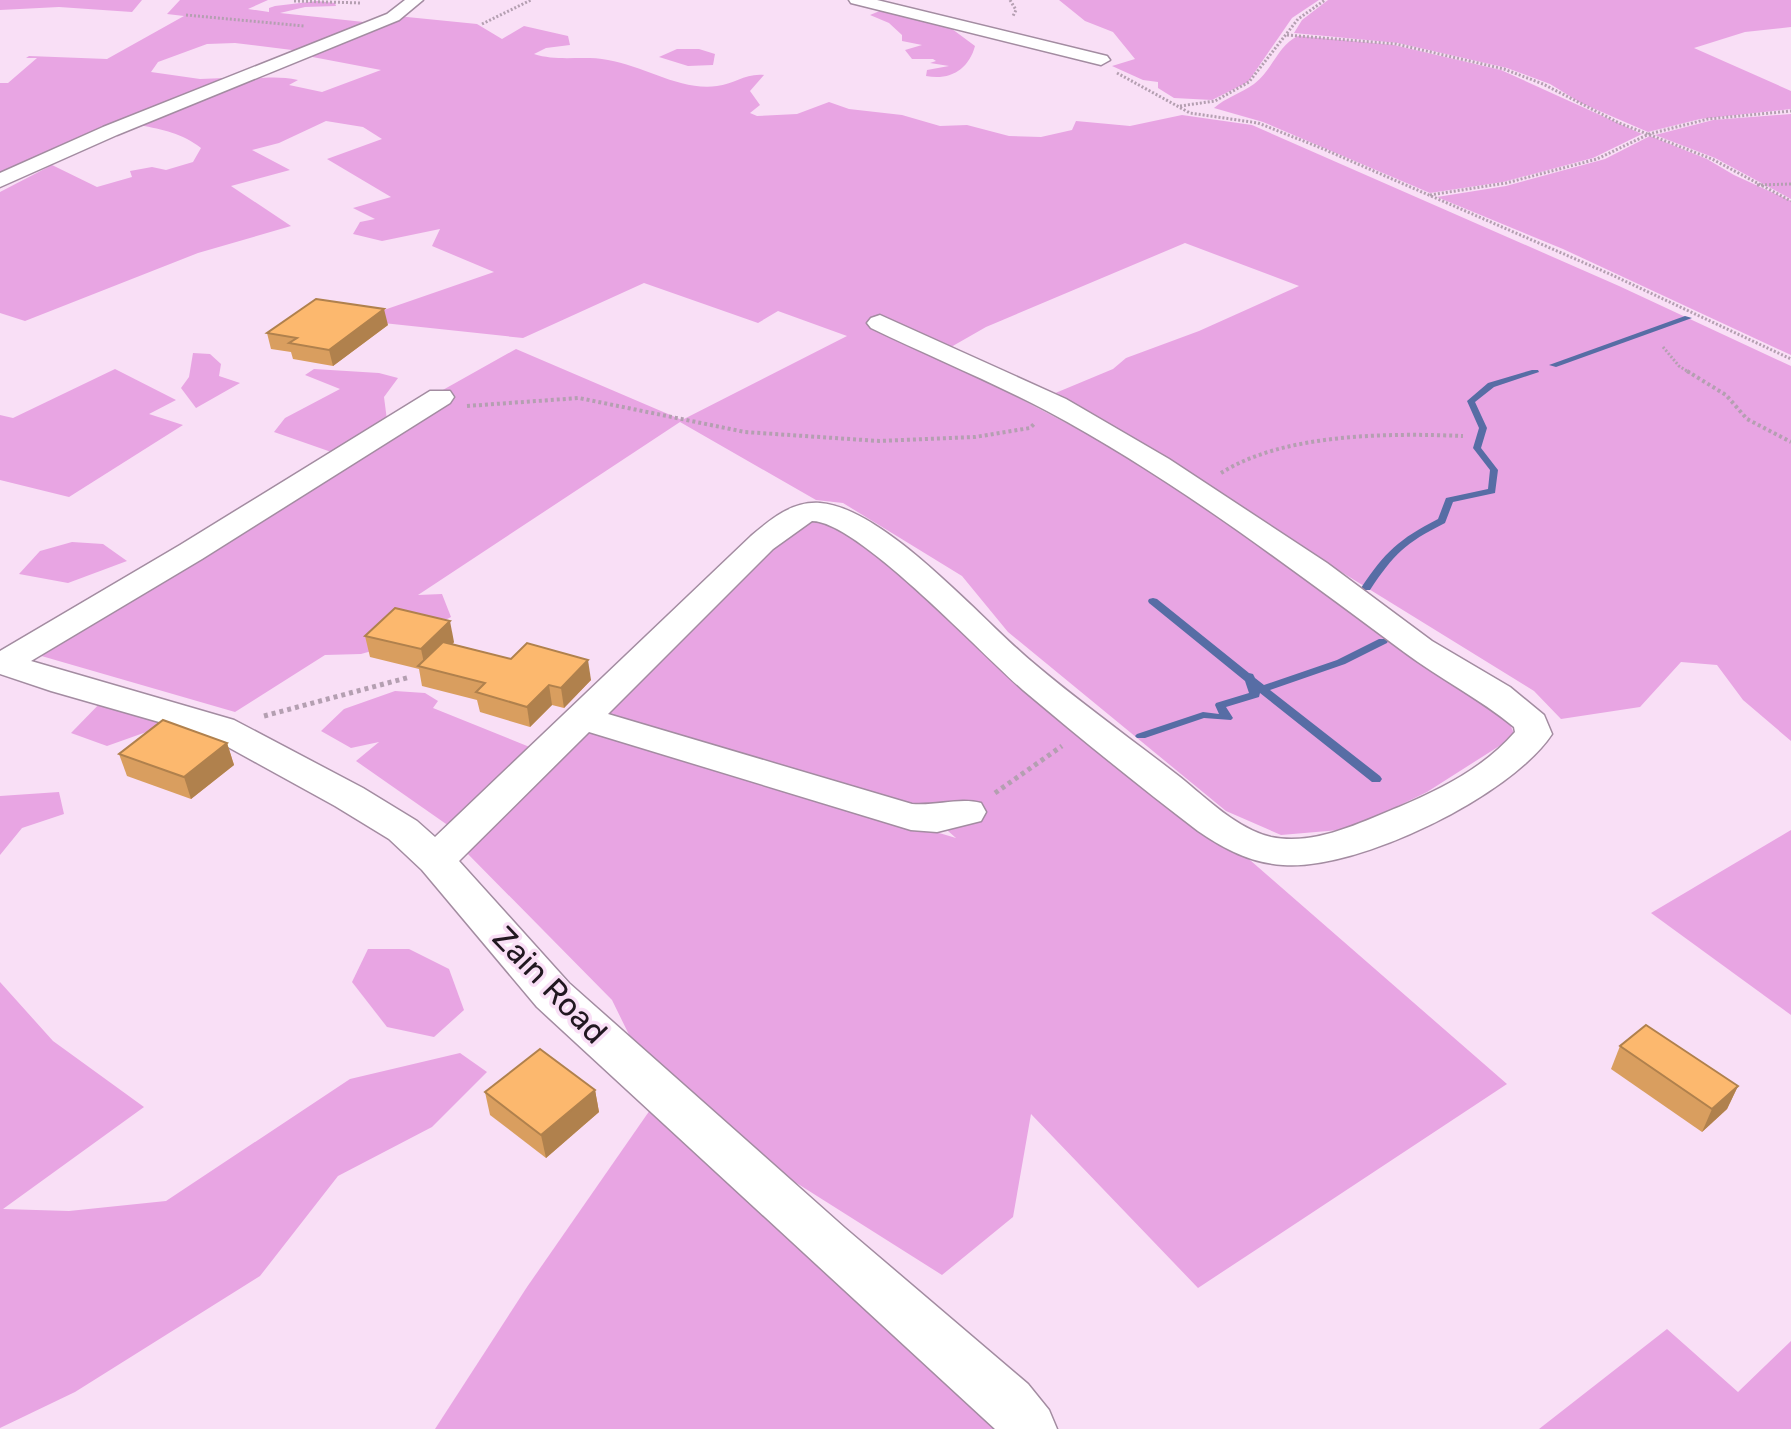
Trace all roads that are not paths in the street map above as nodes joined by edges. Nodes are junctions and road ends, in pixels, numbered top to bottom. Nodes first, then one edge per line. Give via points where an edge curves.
1 (857, 0) edge
2 (412, 4) edge
3 (1101, 60) road end
4 (0, 181) edge
5 (880, 323) dead end
6 (432, 402) road end
7 (2, 662) edge
8 (582, 718) junction
9 (967, 812) road end
10 (436, 860) junction
11 (1029, 1429) edge

1 - 3 street
2 - 4 street via 393,17
5 - 8 street via 1056,405 1197,489 1420,648 1497,695 1531,723 1534,734 1522,750 1459,796 1340,843 1294,853 1265,849 1235,837 1092,727 922,579 867,535 827,512 796,516 774,534
6 - 7 street
7 - 10 street, Zain Road via 221,728 403,830
8 - 9 street via 911,817 937,819
8 - 10 street
10 - 11 street, Zain Road via 553,995 1008,1402

